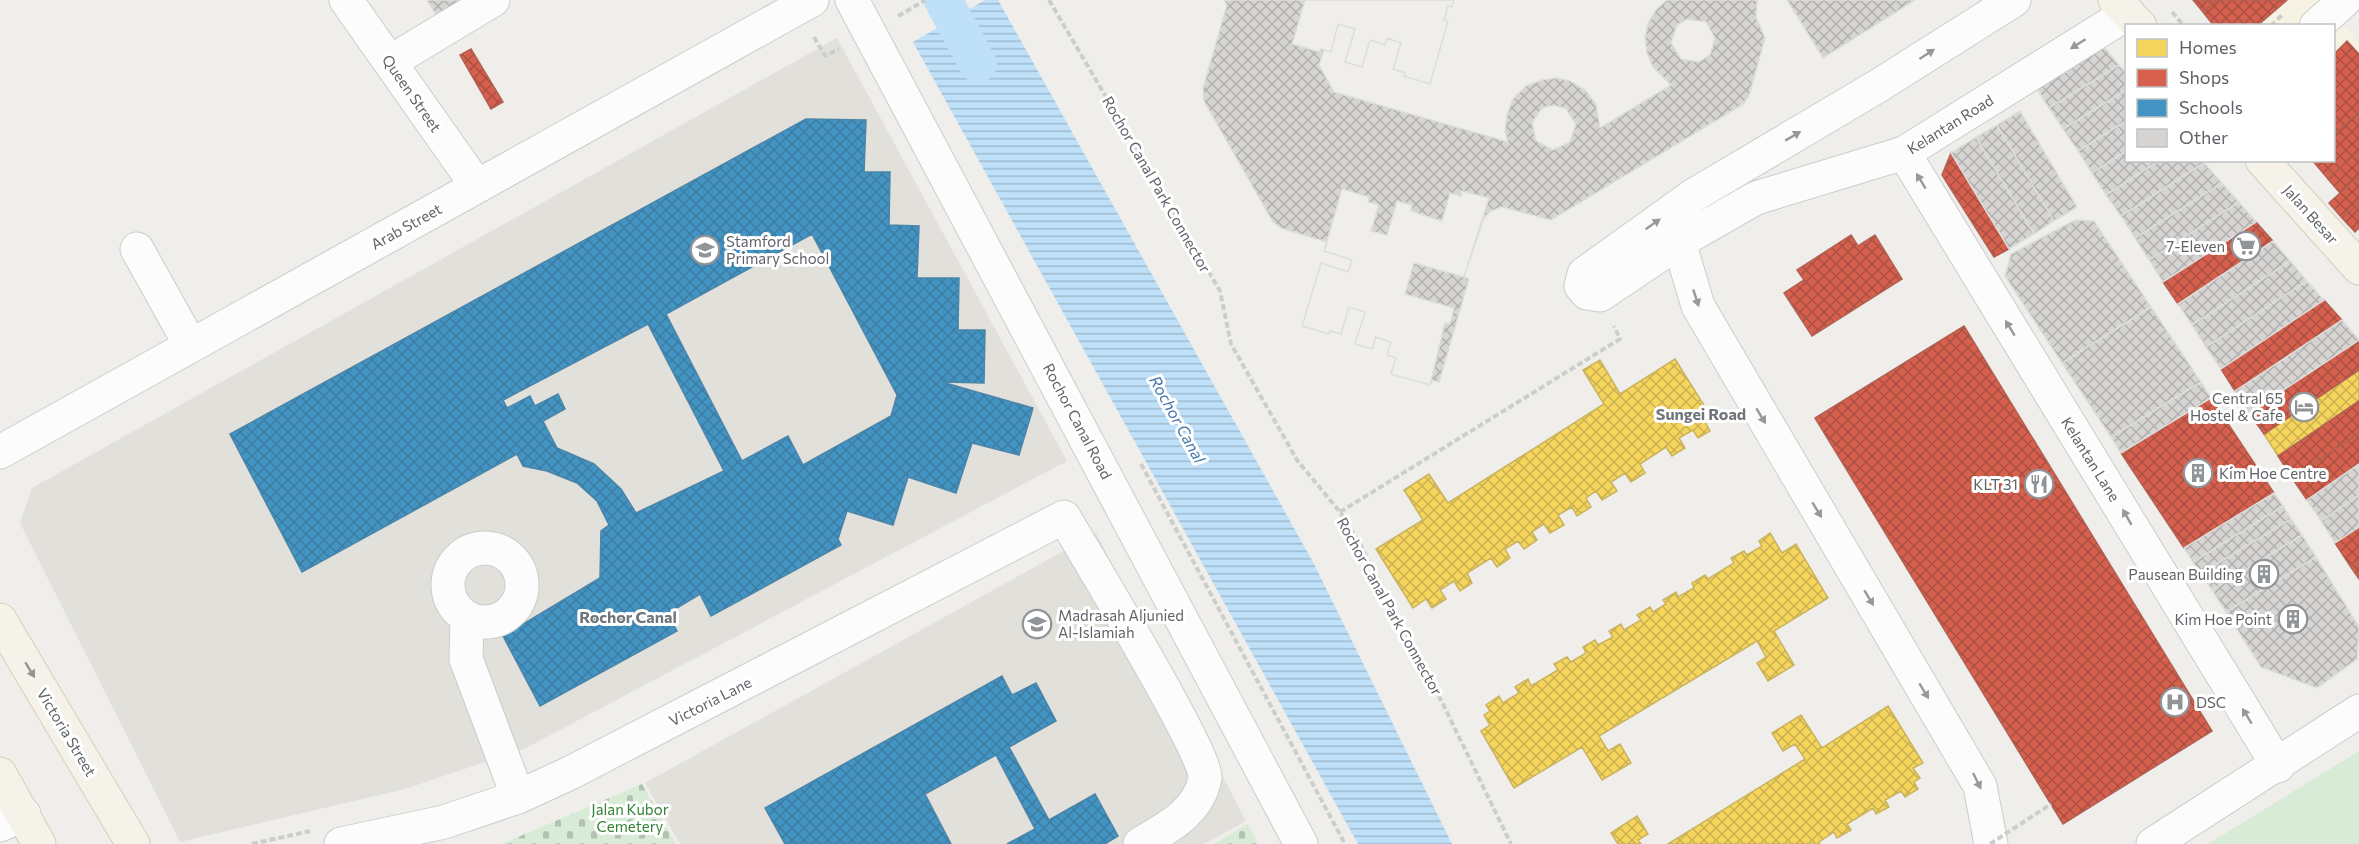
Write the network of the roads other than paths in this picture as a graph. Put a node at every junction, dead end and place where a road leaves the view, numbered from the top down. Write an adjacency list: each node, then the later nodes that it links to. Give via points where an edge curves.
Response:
1 (346, 0): 9 (street, Queen Street)
2 (493, 0): 9 (street)
3 (812, 0): 13 (street, Arab Street)
4 (852, 0): 31 (street, Rochor Canal Road)
5 (2014, 0): 12 (street, one-way to 5)
6 (2345, 0): 8 (street)
7 (2128, 13): 10 (street, Kelantan Road, one-way to 10)
8 (2318, 24)
9 (390, 63): 13 (street, Queen Street)
10 (1904, 153): 14 (street, Kelantan Road); 23 (street, Kelantan Lane, one-way to 10)
11 (2264, 162): 17 (main road, Jalan Besar)
12 (1743, 166): 14 (street, via 1762,171 1766,179); 15 (street, Kelantan Road, one-way to 12, via 1600,295 1587,293 1581,286 1584,274 1694,195)
13 (477, 186): 18 (street, Arab Street)
14 (1756, 198): 15 (street, Kelantan Road)
15 (1679, 243): 32 (street, one-way to 32, via 1698,306 1980,786)
16 (137, 249): 18 (street)
17 (2359, 268)
18 (191, 346): 19 (street, Arab Street)
19 (0, 452)
20 (0, 620): 28 (main road, Victoria Street, one-way to 28)
21 (467, 620): 25 (street, via 466,659)
22 (2359, 711): 23 (street)
23 (2278, 766): 33 (street)
24 (0, 774): 26 (main road)
25 (518, 797): 29 (street, Victoria Lane, via 444,822); 30 (street, Victoria Lane, via 1064,517 1181,720 1206,775 1201,796 1178,821)
26 (12, 819): 27 (main road)
27 (39, 844)
28 (134, 844)
29 (341, 844)
30 (1140, 844)
31 (1301, 844)
32 (1990, 844)
33 (2153, 844)

